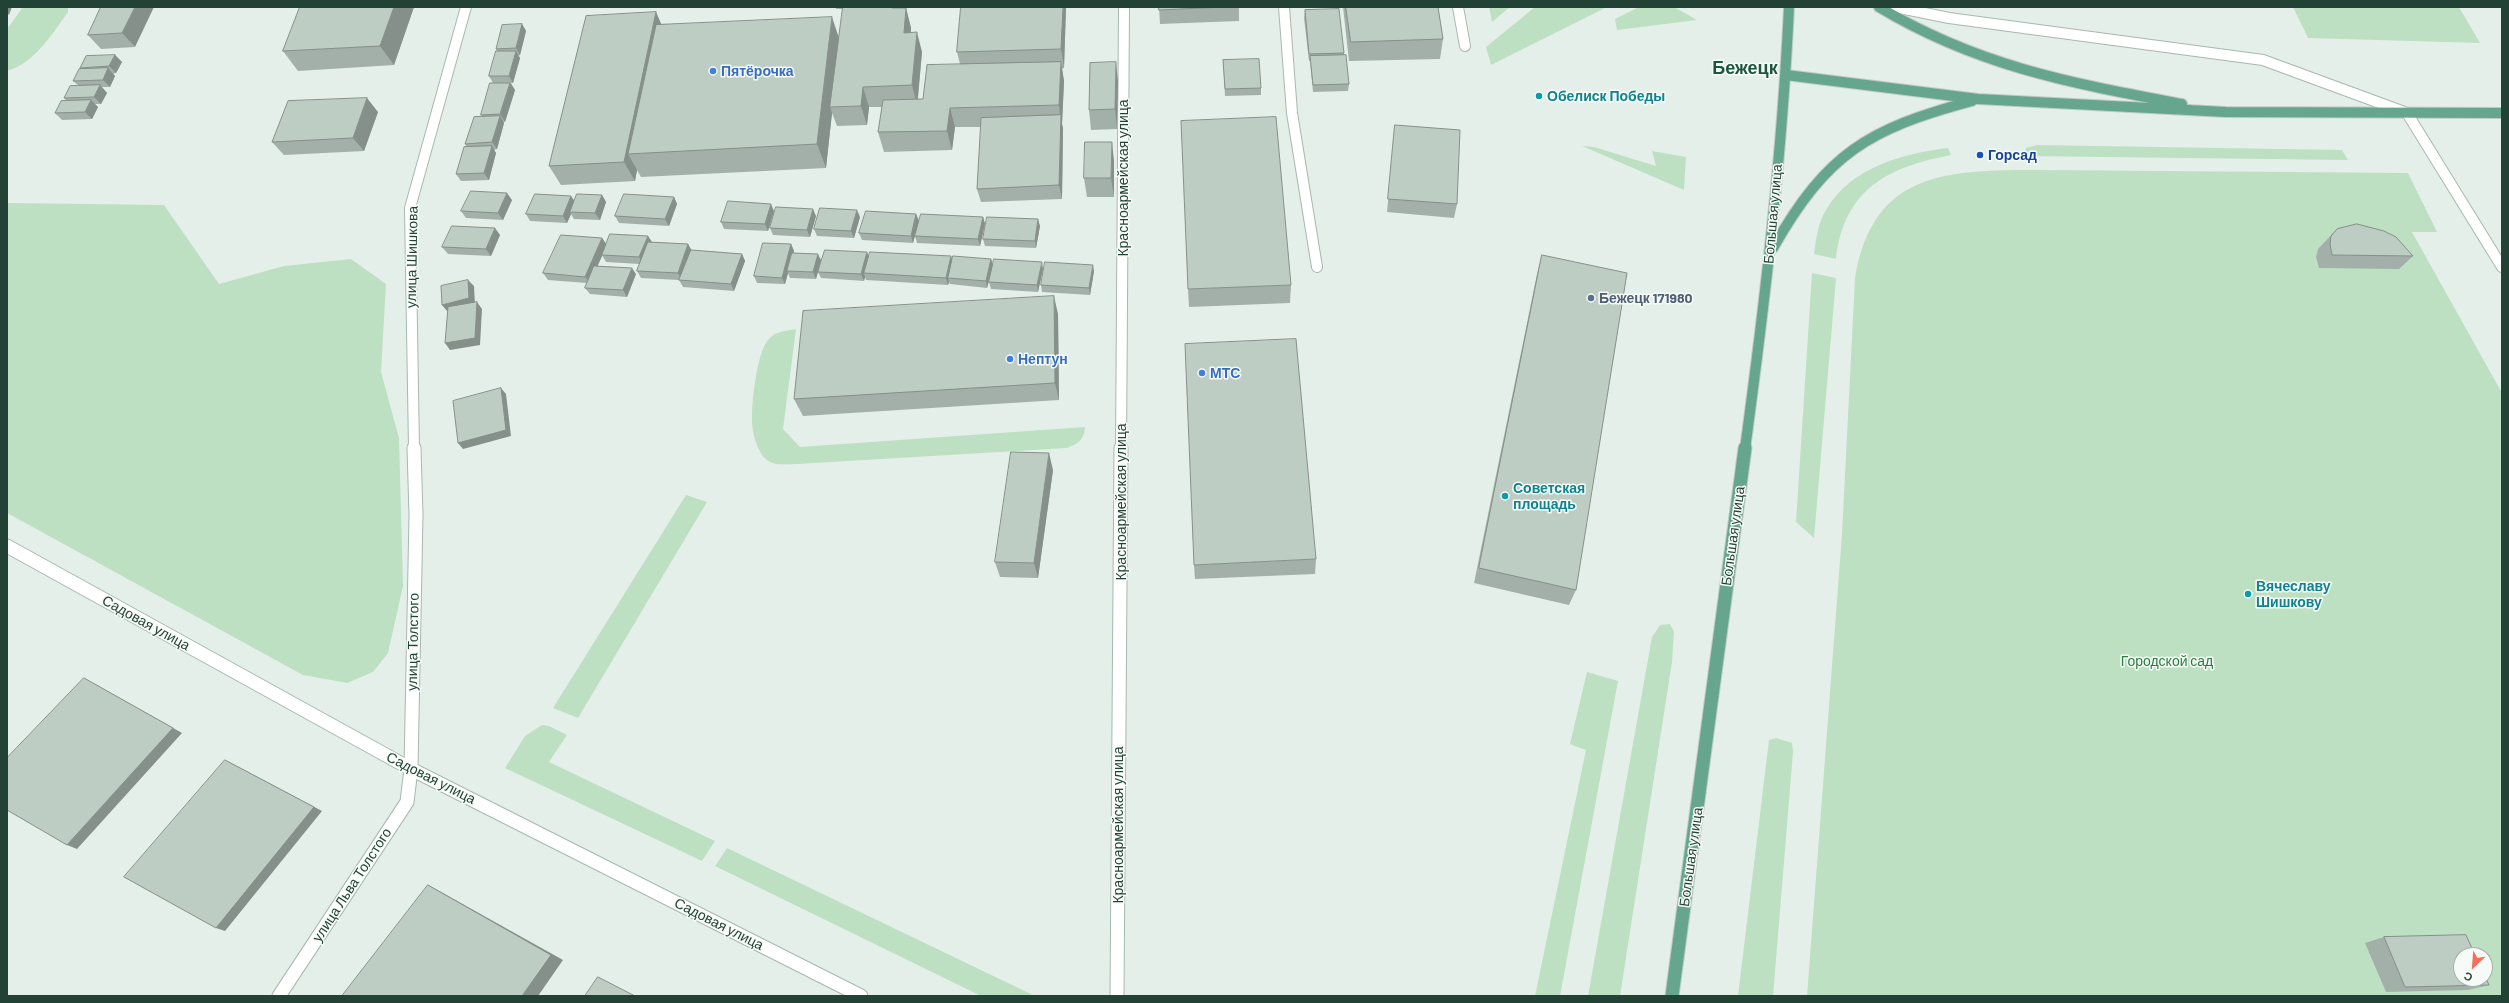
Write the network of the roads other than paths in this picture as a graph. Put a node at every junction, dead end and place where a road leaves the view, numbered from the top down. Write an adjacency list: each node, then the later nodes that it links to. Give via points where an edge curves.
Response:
1 (466, 7): 17 (street, улица Шишкова, via 410,208)
2 (1124, 7): 22 (street, Красноармейская улица)
3 (1284, 7): 15 (street, via 1292,113)
4 (1458, 7): 8 (street)
5 (1789, 7): 9 (main road, Большая улица)
6 (1879, 7): 11 (main road, via 1927,35 1994,61 2120,92)
7 (1895, 7): 12 (street, via 1949,18 2263,60)
8 (1465, 46)
9 (1786, 75): 10 (main road); 14 (main road, Большая улица)
10 (1978, 99): 11 (main road); 14 (main road, via 1910,120 1870,139 1835,163 1791,216)
11 (2226, 112): 12 (main road)
12 (2407, 113): 13 (main road); 16 (street)
13 (2502, 113)
14 (1771, 253): 23 (main road, Большая улица)
15 (1317, 267)
16 (2502, 267)
17 (416, 515): 19 (street, улица Толстого)
18 (7, 546): 19 (street, Садовая улица)
19 (411, 768): 20 (street, улица Льва Толстого, via 406,802); 21 (street, Садовая улица)
20 (279, 996)
21 (861, 996)
22 (1117, 996)
23 (1672, 996)

